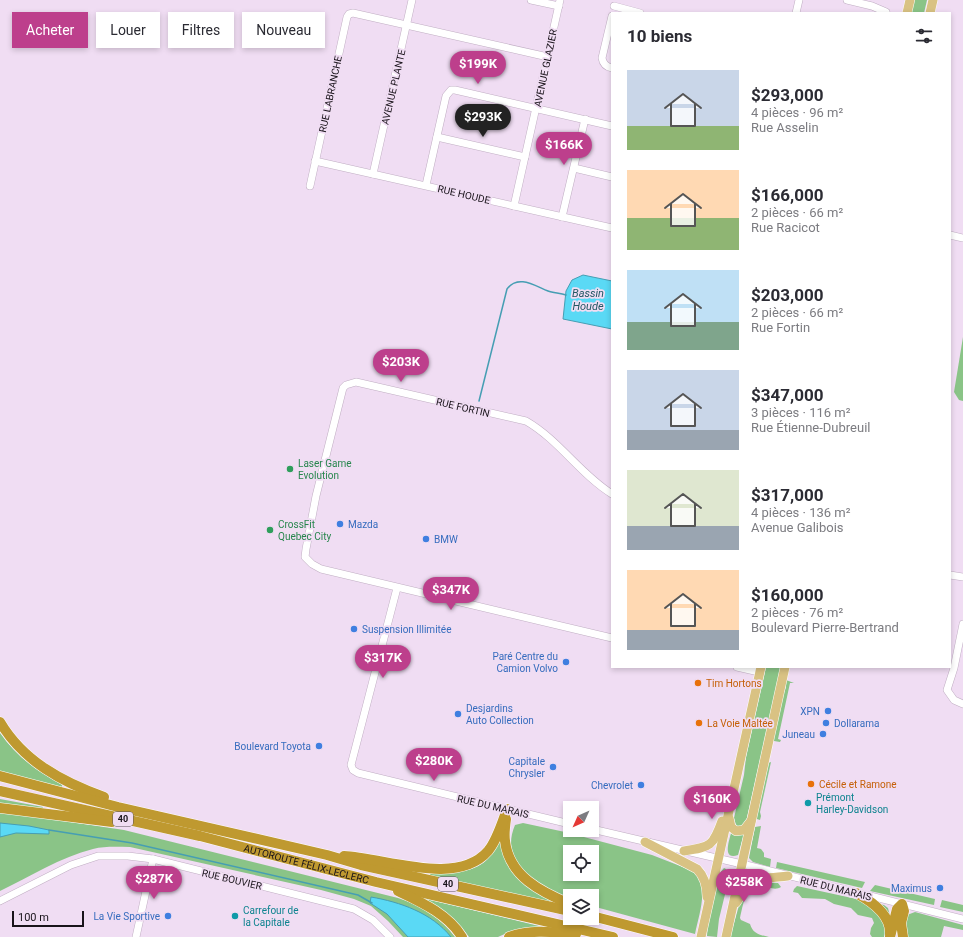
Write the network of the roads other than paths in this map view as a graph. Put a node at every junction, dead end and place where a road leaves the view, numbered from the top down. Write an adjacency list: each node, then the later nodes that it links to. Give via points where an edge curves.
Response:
1 (412, 0): 13 (street, AVENUE PLANTE)
2 (531, 0): 6 (street)
3 (799, 0): 9 (street)
4 (847, 0): 10 (street)
5 (910, 0): 11 (main road)
6 (559, 3): 14 (street, AVENUE GLAZIER)
7 (614, 9): 8 (street)
8 (634, 12)
9 (796, 12)
10 (886, 12)
11 (907, 12)
12 (611, 21): 15 (street, via 602,58 603,63)
13 (407, 25): 14 (street, RUE LABRANCHE); 21 (street, RUE LABRANCHE, via 349,14); 23 (street, AVENUE PLANTE)
14 (548, 57): 16 (street, AVENUE GLAZIER)
15 (611, 68)
16 (537, 108): 17 (street); 19 (street, via 451,90 446,96); 20 (street, AVENUE GLAZIER)
17 (585, 119): 18 (street); 22 (street)
18 (611, 126)
19 (437, 137): 20 (street); 26 (street)
20 (525, 157): 27 (street, AVENUE GLAZIER)
21 (315, 161): 23 (street, RUE HOUDE); 25 (street, RUE LABRANCHE)
22 (574, 168): 24 (street); 28 (street)
23 (373, 174): 26 (street, RUE HOUDE)
24 (611, 177)
25 (310, 186)
26 (426, 186): 27 (street, RUE HOUDE)
27 (514, 206): 28 (street, RUE HOUDE)
28 (562, 217): 29 (street, RUE HOUDE)
29 (611, 228)
30 (951, 235): 31 (street)
31 (963, 238)
32 (611, 493): 35 (street, RUE FORTIN, via 600,487 551,438 526,421 356,382 346,385 343,388 316,496 305,557 321,569)
33 (951, 575): 34 (street)
34 (963, 578)
35 (397, 588): 37 (street); 48 (street, RUE DU MARAIS, via 351,765 353,770)
36 (963, 624): 41 (street, via 948,690 954,700)
37 (611, 638)
38 (745, 668): 40 (street)
39 (785, 668): 50 (main road)
40 (760, 670): 44 (main road)
41 (963, 704)
42 (0, 722): 46 (highway, via 12,739 36,763 59,778 111,800)
43 (0, 776): 46 (highway, AUTOROUTE FÉLIX-LECLERC / 40)
44 (735, 785): 49 (main road); 55 (main road, via 714,840 703,848)
45 (0, 791): 54 (highway, AUTOROUTE FÉLIX-LECLERC / 40)
46 (118, 807): 56 (highway, AUTOROUTE FÉLIX-LECLERC / 40)
47 (0, 808): 54 (highway, via 107,821)
48 (507, 809): 51 (street, RUE DU MARAIS); 56 (highway, via 489,851 470,865 425,869 359,857); 64 (highway, via 504,839 511,863 536,888)
49 (728, 817): 50 (main road, via 731,827 736,831 744,830); 58 (main road)
50 (752, 820): 59 (main road)
51 (563, 822)
52 (599, 831): 53 (street, RUE DU MARAIS)
53 (645, 842): 55 (street, RUE DU MARAIS); 67 (main road, via 698,869 703,875 707,890)
54 (246, 848): 61 (highway, AUTOROUTE FÉLIX-LECLERC / 40)
55 (684, 851): 58 (street, RUE DU MARAIS)
56 (327, 855): 66 (highway, AUTOROUTE FÉLIX-LECLERC / 40, via 361,865)
57 (153, 859): 63 (street, RUE BOUVIER, via 98,856 71,865); 71 (street); 72 (street, RUE BOUVIER, via 354,909 373,920)
58 (719, 859): 59 (street, RUE DU MARAIS); 67 (main road)
59 (742, 864): 60 (street, RUE DU MARAIS); 68 (main road)
60 (788, 876): 62 (street, RUE DU MARAIS); 68 (main road, via 758,880 749,884)
61 (376, 882): 73 (highway, via 426,904 445,918); 76 (highway, AUTOROUTE FÉLIX-LECLERC / 40)
62 (856, 893): 65 (street, RUE DU MARAIS); 80 (highway, via 881,911 889,925)
63 (0, 901)
64 (563, 901)
65 (902, 904): 70 (street, RUE DU MARAIS); 80 (highway, via 897,909); 81 (highway)
66 (563, 909)
67 (707, 909): 78 (main road)
68 (732, 912): 79 (main road)
69 (599, 917): 77 (highway)
70 (963, 919)
71 (136, 937)
72 (390, 937)
73 (462, 937)
74 (509, 937): 75 (highway, via 540,931)
75 (604, 937)
76 (613, 937)
77 (673, 937)
78 (701, 937)
79 (726, 937)
80 (890, 937)
81 (902, 937)

